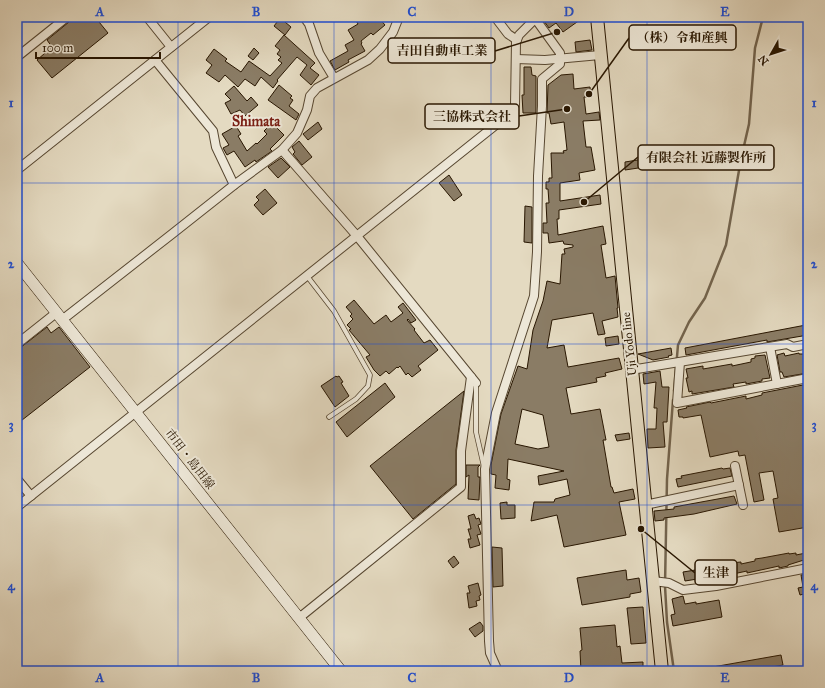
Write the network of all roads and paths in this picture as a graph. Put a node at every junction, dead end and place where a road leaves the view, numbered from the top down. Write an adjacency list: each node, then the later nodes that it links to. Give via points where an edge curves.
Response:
1 (67, 17): 12 (street)
2 (147, 17): 10 (street)
3 (210, 17): 10 (street)
4 (304, 17): 16 (street)
5 (399, 17): 16 (street, via 393,32 380,49 368,60)
6 (495, 17): 9 (street, via 508,34)
7 (597, 17): 11 (main road, Uji Yodo line)
8 (535, 18): 9 (street); 14 (street, via 560,53)
9 (517, 40): 13 (street)
10 (171, 47): 15 (street)
11 (600, 55): 14 (street); 28 (main road, Uji Yodo line)
12 (17, 57)
13 (516, 59): 14 (street); 20 (street, via 515,105 512,112)
14 (560, 59): 35 (street, via 560,64 542,79 534,296 496,412)
15 (155, 60): 18 (street); 19 (street, via 213,131 216,147)
16 (334, 78): 17 (street, via 317,88 310,96 297,133)
17 (282, 150): 19 (street); 20 (street)
18 (17, 170)
19 (234, 185): 23 (street, via 172,234)
20 (357, 236): 22 (street); 30 (street)
21 (17, 264): 23 (street, 市田・島田線)
22 (306, 275): 32 (street); 33 (lane, via 334,311 370,375 368,386)
23 (59, 316): 24 (street); 32 (street, 市田・島田線)
24 (17, 344)
25 (808, 344): 26 (street, via 793,347 787,344)
26 (770, 346): 27 (street); 31 (street)
27 (680, 362): 28 (street); 31 (street, via 677,403)
28 (631, 370): 39 (main road, Uji Yodo line)
29 (808, 378): 31 (street)
30 (473, 380): 35 (lane, via 476,432); 44 (street, via 460,451 461,487)
31 (777, 384)
32 (136, 411): 38 (street); 44 (street, 市田・島田線)
33 (329, 417)
34 (735, 466): 37 (street)
35 (485, 469): 46 (street, via 489,641 490,653)
36 (17, 479): 38 (street)
37 (739, 485): 39 (street); 40 (street)
38 (31, 496): 41 (street)
39 (645, 505): 43 (main road, Uji Yodo line)
40 (744, 505)
41 (17, 507)
42 (808, 568): 43 (street, via 682,590 670,582)
43 (653, 581): 47 (main road, Uji Yodo line)
44 (299, 618): 45 (street, 市田・島田線)
45 (341, 671)
46 (498, 671)
47 (662, 671)

